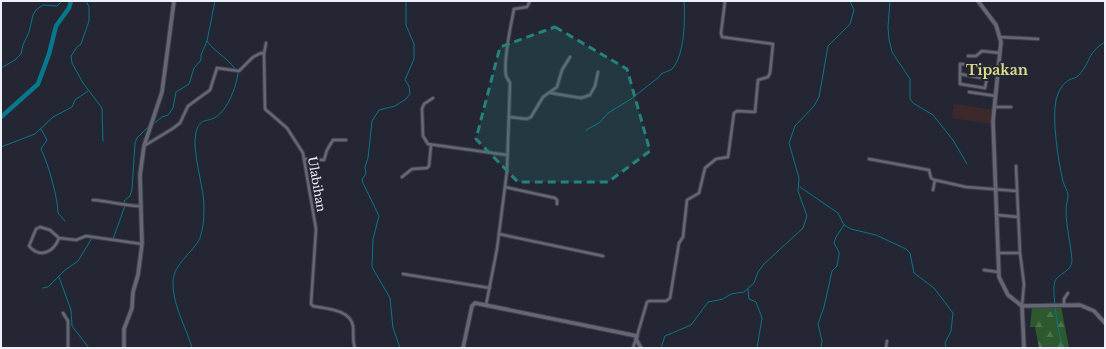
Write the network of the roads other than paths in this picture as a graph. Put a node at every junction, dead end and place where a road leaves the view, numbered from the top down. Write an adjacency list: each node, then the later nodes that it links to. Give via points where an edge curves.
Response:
1 (174, 1): 26 (street, via 162,92)
2 (530, 1): 23 (street, via 527,8 515,7 513,13 506,71 510,83)
3 (725, 1): 58 (street, via 722,37 773,44 770,73 768,77 758,80 755,112 734,113 728,157 716,159 705,168 699,193 687,200 683,237 679,243 670,298 666,301 647,302)
4 (978, 1): 5 (street, via 996,24)
5 (1000, 37): 6 (street); 8 (street)
6 (1038, 39)
7 (266, 43): 9 (street, Ulabihan)
8 (1000, 53): 11 (street, via 982,51 978,56); 13 (street)
9 (264, 54): 26 (street, via 253,57 239,71 217,68 210,90 188,106 180,122 172,129); 28 (street, Ulabihan, via 265,109 287,128 303,153)
10 (570, 56): 18 (street, via 562,70 559,84)
11 (968, 56)
12 (989, 67): 13 (street); 15 (street, via 960,64); 16 (street)
13 (998, 69): 19 (street)
14 (598, 72): 18 (street, via 596,86 590,95 581,98)
15 (960, 74): 16 (street); 16 (street, via 961,85 984,88)
16 (987, 78)
17 (969, 92): 19 (street)
18 (550, 93): 23 (street, via 541,99 529,119)
19 (996, 96): 22 (street)
20 (433, 98): 25 (street, via 424,104 422,109 423,136)
21 (1011, 107): 22 (street)
22 (995, 108): 34 (street)
23 (509, 117): 27 (street)
24 (346, 140): 28 (street, via 333,140 324,160)
25 (431, 145): 27 (street); 31 (street, via 429,166 412,169)
26 (144, 146): 39 (street, via 140,176)
27 (507, 155): 33 (street)
28 (304, 159): 62 (street, Ulabihan, via 316,229 311,304 339,311 351,320)
29 (869, 159): 32 (street, via 928,170 931,178)
30 (1016, 166): 36 (street)
31 (402, 176)
32 (935, 180): 34 (street, via 966,187); 35 (street)
33 (505, 187): 38 (street, via 555,198); 42 (street)
34 (995, 188): 36 (street); 40 (street)
35 (933, 190)
36 (1017, 191): 41 (street)
37 (93, 200): 39 (street)
38 (557, 204)
39 (141, 206): 44 (street)
40 (996, 215): 41 (street); 45 (street)
41 (1018, 217): 46 (street)
42 (499, 234): 47 (street); 51 (street)
43 (59, 238): 43 (street, via 56,246 43,254 29,246 36,229 50,230); 44 (street, via 76,240 86,236)
44 (142, 244): 61 (street, via 132,308 124,329)
45 (998, 252): 46 (street); 49 (street)
46 (1020, 254): 54 (street, via 1024,288)
47 (603, 256)
48 (984, 270): 49 (street)
49 (998, 272): 54 (street, via 1008,295)
50 (403, 274): 51 (street)
51 (490, 288): 53 (street)
52 (1068, 293): 55 (street, via 1064,299)
53 (486, 305): 58 (street); 63 (street, via 475,303 472,306)
54 (1022, 306): 55 (street); 67 (street)
55 (1064, 306): 57 (street, via 1087,307)
56 (63, 313): 60 (street, via 68,322)
57 (1105, 323)
58 (636, 337): 64 (street); 65 (street)
59 (886, 342): 66 (street)
60 (68, 348)
61 (124, 348)
62 (354, 348)
63 (463, 348)
64 (633, 348)
65 (641, 348)
66 (886, 348)
67 (1024, 348)

